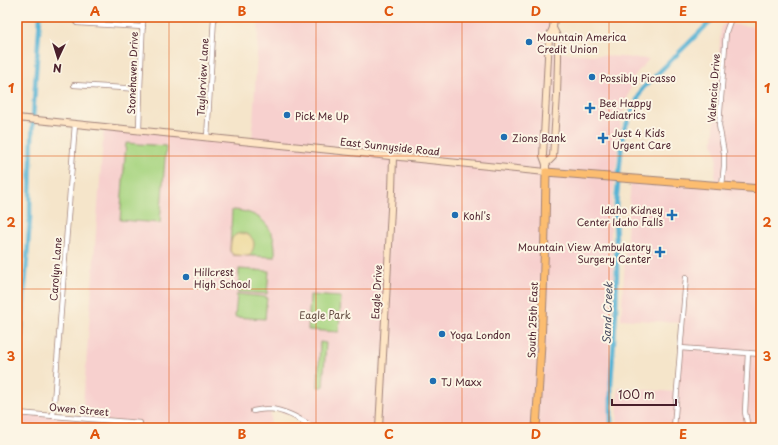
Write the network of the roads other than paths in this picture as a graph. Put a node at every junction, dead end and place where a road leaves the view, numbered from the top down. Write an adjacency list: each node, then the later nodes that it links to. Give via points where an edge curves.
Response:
1 (143, 17): 6 (street, Stonehaven Drive)
2 (214, 17): 13 (street, Taylorview Lane)
3 (554, 17): 7 (main road, South 25th East)
4 (734, 17): 17 (street, Valencia Drive, via 726,32 719,117 719,132 724,153)
5 (77, 23): 6 (street)
6 (143, 27): 9 (street, Stonehaven Drive)
7 (553, 28): 15 (main road, South 25th East, via 549,37 546,75 543,156); 15 (main road, South 25th East, via 558,38 557,95 552,157)
8 (74, 85): 9 (street)
9 (140, 90): 12 (street, Stonehaven Drive)
10 (17, 118): 11 (main road, East Sunnyside Road)
11 (75, 124): 12 (main road, East Sunnyside Road); 25 (street, Carolyn Lane)
12 (139, 130): 13 (main road, East Sunnyside Road)
13 (207, 138): 14 (main road, East Sunnyside Road)
14 (393, 157): 16 (main road, East Sunnyside Road); 28 (main road, Eagle Drive)
15 (546, 164): 16 (main road, South 25th East)
16 (546, 172): 17 (main road, East Sunnyside Road); 29 (main road, South 25th East)
17 (722, 186): 18 (main road, East Sunnyside Road)
18 (761, 189)
19 (686, 277): 20 (street)
20 (680, 348): 21 (street); 30 (street)
21 (748, 353): 22 (street); 31 (street, via 745,412)
22 (761, 354)
23 (253, 411): 27 (street, via 278,410)
24 (17, 413): 25 (street, Owen Street)
25 (53, 416): 26 (street, Owen Street)
26 (140, 423)
27 (315, 428)
28 (379, 428)
29 (536, 428)
30 (674, 428)
31 (748, 428)

